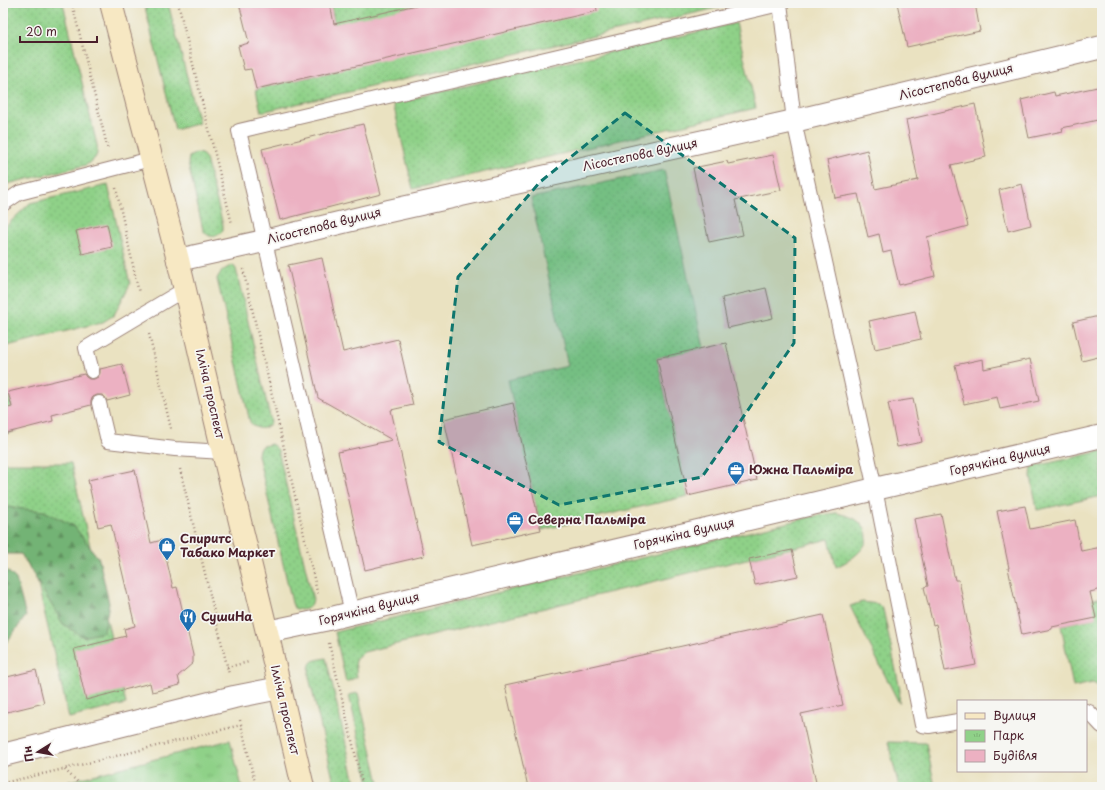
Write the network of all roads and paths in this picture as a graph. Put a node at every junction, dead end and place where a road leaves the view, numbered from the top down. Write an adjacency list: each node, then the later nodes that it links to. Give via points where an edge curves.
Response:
1 (72, 3): 8 (path)
2 (111, 3): 7 (main road, Ілліча проспект)
3 (178, 3): 11 (path)
4 (780, 3): 6 (lane); 10 (lane, via 239,132)
5 (1102, 47): 6 (street, Лісостепова вулиця)
6 (794, 121): 10 (street, Лісостепова вулиця); 20 (lane)
7 (152, 159): 8 (lane); 12 (main road, Ілліча проспект)
8 (112, 168): 9 (lane, via 19,193); 14 (path)
9 (3, 204)
10 (264, 241): 11 (street, Лісостепова вулиця); 21 (lane)
11 (237, 247): 12 (street, Лісостепова вулиця); 22 (path)
12 (178, 260): 13 (main road, Ілліча проспект)
13 (185, 289): 14 (lane); 19 (main road, Ілліча проспект)
14 (144, 314): 15 (lane, via 86,348); 18 (path)
15 (92, 372)
16 (99, 403): 18 (lane, via 108,441)
17 (1102, 436): 20 (street, Горячкіна вулиця)
18 (175, 449): 19 (lane); 25 (path)
19 (223, 452): 23 (main road, Ілліча проспект)
20 (875, 488): 21 (street, Горячкіна вулиця); 27 (lane, via 922,725)
21 (352, 613): 22 (street, Горячкіна вулиця)
22 (324, 620): 23 (street, Горячкіна вулиця); 36 (path)
23 (267, 632): 24 (main road, Ілліча проспект)
24 (280, 688): 25 (street); 35 (main road, Ілліча проспект)
25 (234, 697): 28 (path); 30 (street)
26 (1087, 711): 29 (lane)
27 (957, 721)
28 (241, 725): 31 (path); 34 (path)
29 (1102, 726)
30 (3, 755)
31 (64, 769): 32 (path); 33 (path)
32 (3, 783)
33 (83, 787)
34 (256, 787)
35 (303, 787)
36 (363, 787)

